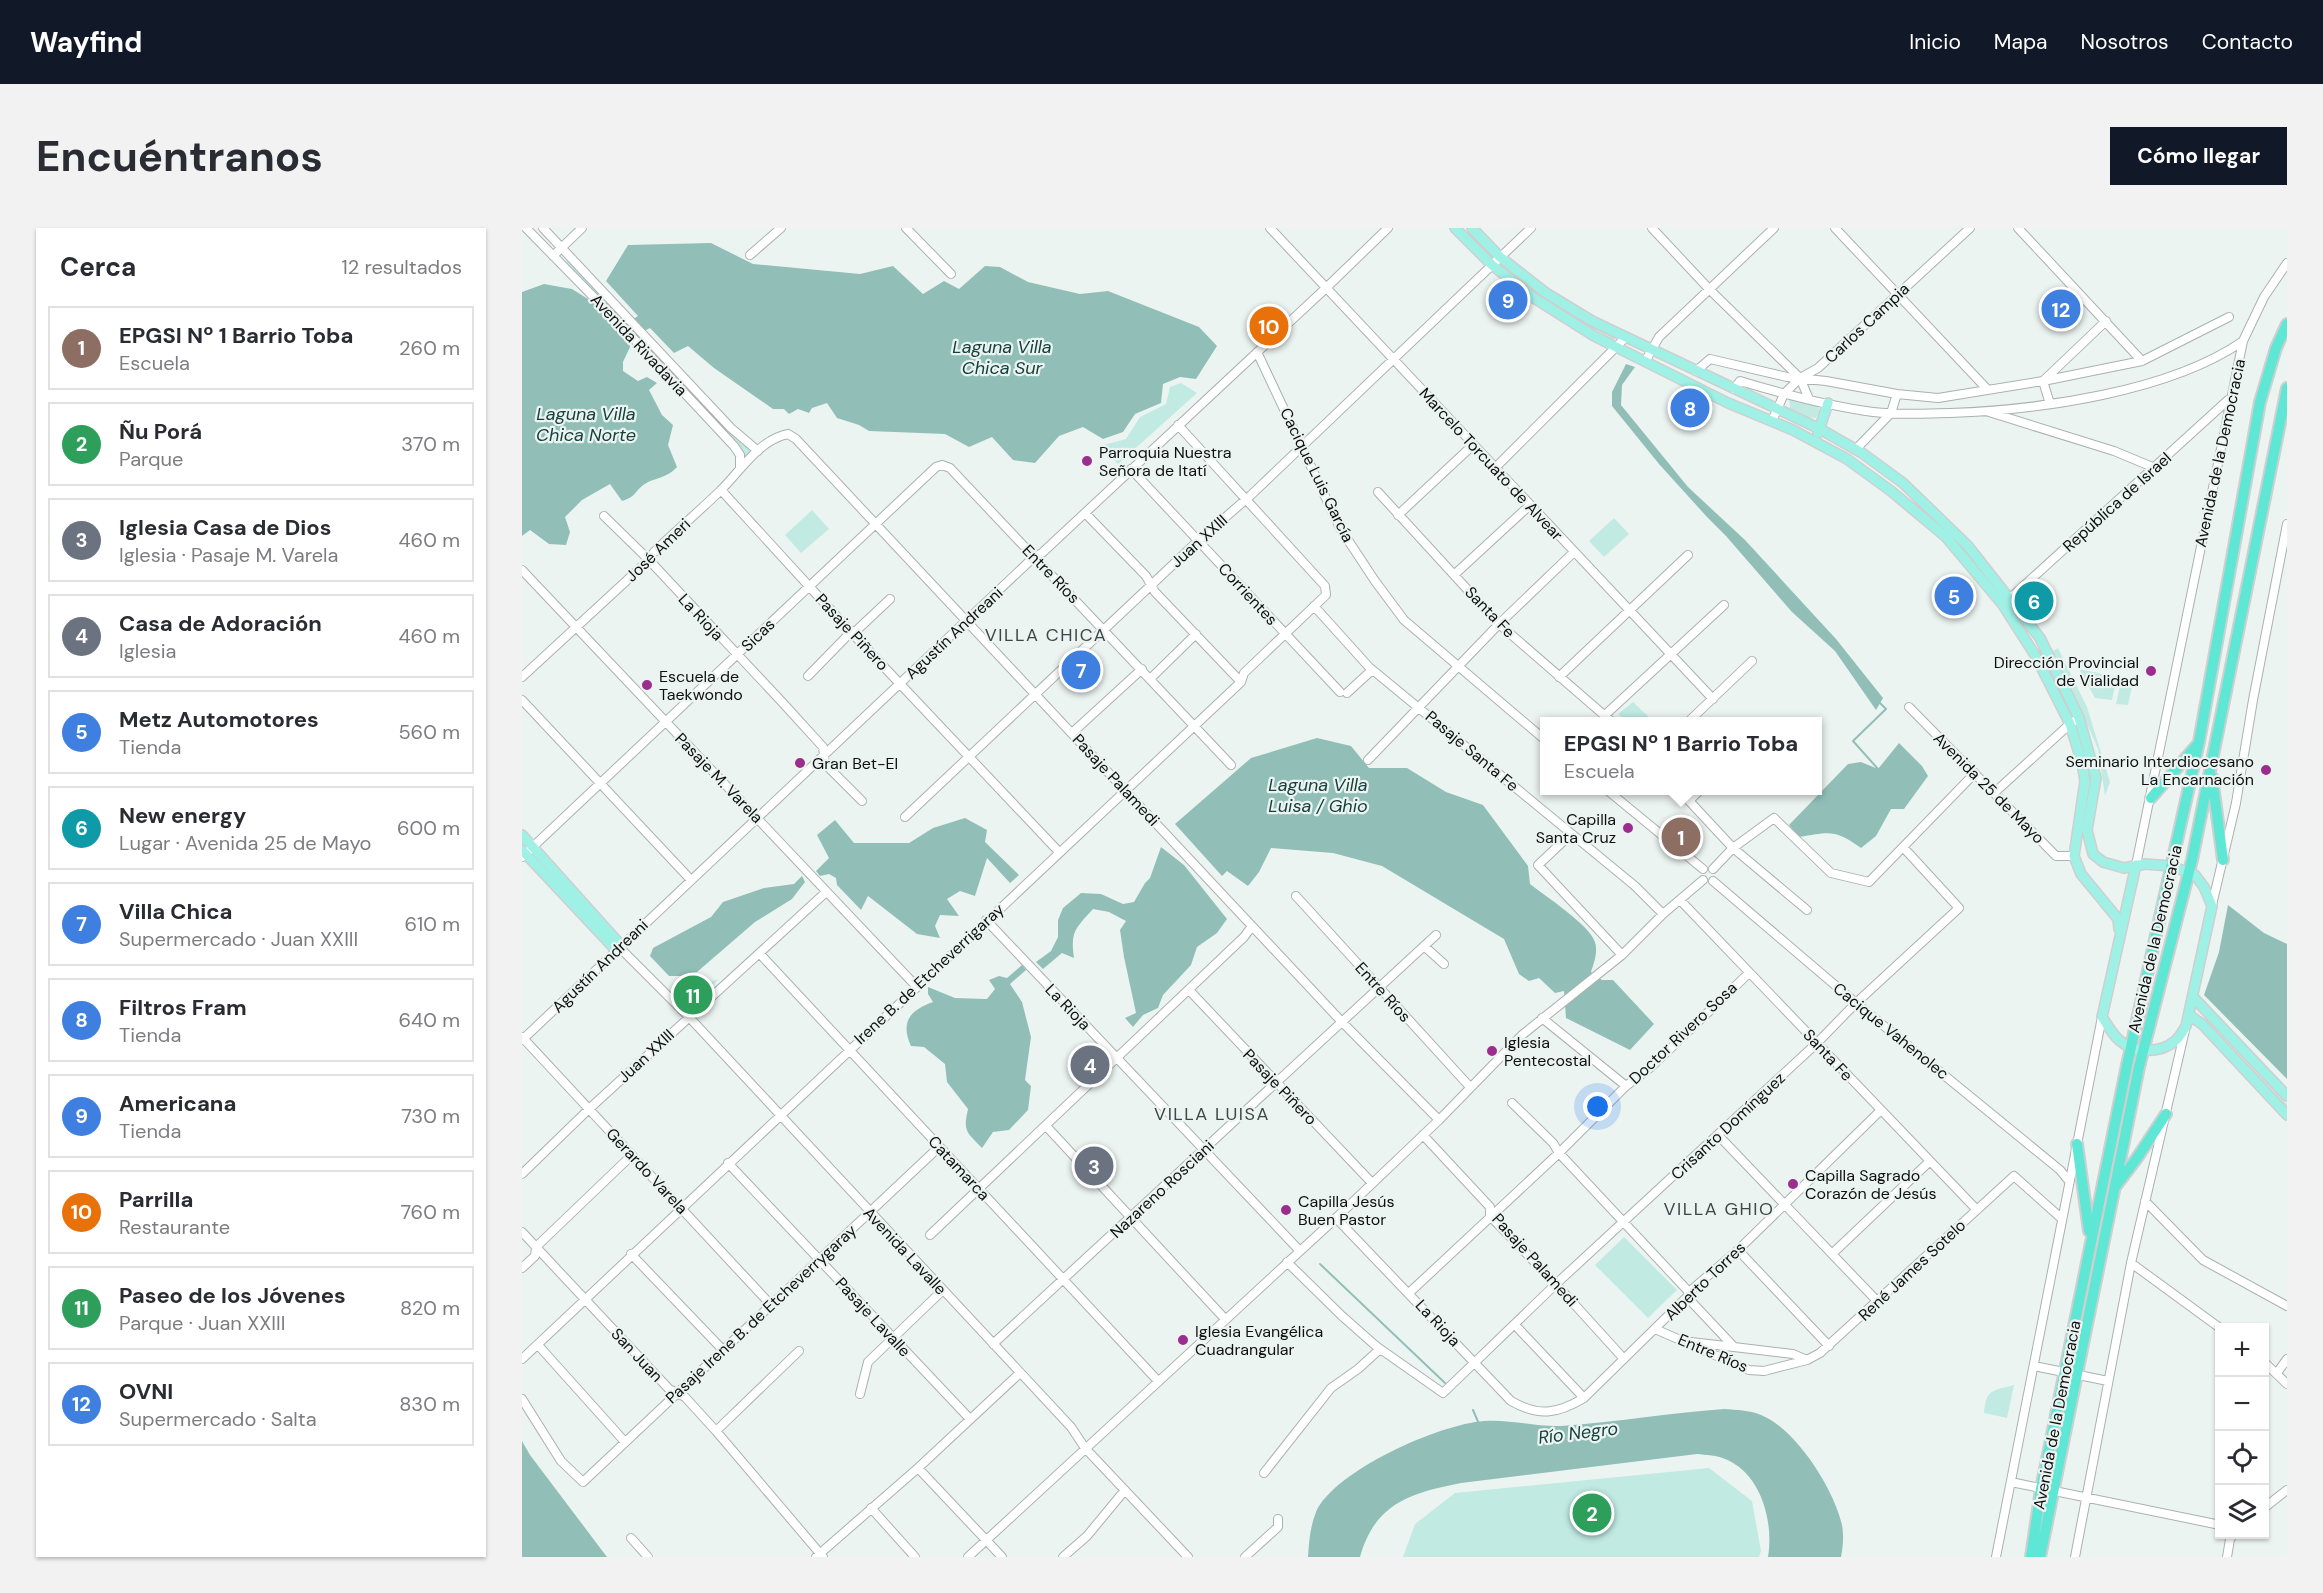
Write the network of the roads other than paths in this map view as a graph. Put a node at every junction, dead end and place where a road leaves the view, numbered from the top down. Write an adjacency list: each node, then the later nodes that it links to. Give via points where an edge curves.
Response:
1 (526, 228): 18 (street, Avenida Rivadavia)
2 (543, 228): 16 (street, Avenida Rivadavia)
3 (582, 228): 16 (street)
4 (781, 228): 17 (street)
5 (906, 228): 22 (street)
6 (1270, 228): 23 (street, Marcelo Torcuato de Alvear)
7 (1388, 228): 23 (street, Agustín Andreani)
8 (1455, 228): 21 (main road)
9 (1472, 228): 19 (main road)
10 (1531, 228): 19 (street, Juan XXIII)
11 (1652, 228): 24 (street)
12 (1774, 228): 24 (street)
13 (1835, 228): 25 (street)
14 (1970, 228): 25 (street, Carlos Campia)
15 (2019, 228): 27 (street)
16 (562, 248): 18 (street); 62 (street, Avenida Rivadavia, via 731,428)
17 (750, 255)
18 (553, 256): 64 (street, Avenida Rivadavia, via 734,446 740,456)
19 (1500, 257): 21 (street, Juan XXIII); 29 (main road, via 1546,293)
20 (2287, 263): 30 (street, Avenida de la Democracia, via 2264,297)
21 (1492, 265): 31 (main road, via 1534,298); 34 (street, Juan XXIII)
22 (951, 274)
23 (1326, 288): 33 (street, Agustín Andreani); 34 (street, Marcelo Torcuato de Alvear)
24 (1710, 290): 32 (street, via 1659,337); 38 (street)
25 (1898, 295): 38 (street, Carlos Campia, via 1818,368); 42 (street)
26 (2229, 317): 36 (street)
27 (2106, 321): 36 (street); 39 (street)
28 (2287, 324): 125 (highway, Avenida de la Democracia, via 2260,402)
29 (1625, 338): 31 (street); 32 (main road)
30 (2243, 341): 47 (street, Avenida de la Democracia); 49 (street, via 2229,351 2164,378)
31 (1616, 346): 35 (main road); 65 (street)
32 (1652, 350): 35 (street); 37 (main road)
33 (1257, 352): 55 (street, Agustín Andreani); 60 (street, Cacique Luis García)
34 (1394, 360): 59 (street, Marcelo Torcuato de Alvear); 60 (street, Juan XXIII)
35 (1646, 360): 54 (main road, via 1728,404)
36 (2142, 361): 39 (street)
37 (1696, 371): 38 (street, via 1710,359); 41 (main road)
38 (1800, 378): 43 (street, Carlos Campia); 44 (street); 46 (street)
39 (2043, 381): 42 (street); 49 (street)
40 (2287, 388): 129 (highway, Avenida de la Democracia)
41 (1734, 389): 43 (street, via 1740,381); 50 (main road)
42 (1987, 389): 45 (street)
43 (1784, 394): 46 (street); 50 (street, Carlos Campia)
44 (1897, 394): 45 (street); 52 (street)
45 (1938, 398): 53 (street)
46 (1809, 399): 48 (street)
47 (2229, 399): 66 (street, República de Israel); 138 (street, Avenida de la Democracia)
48 (1828, 403): 52 (street); 56 (main road)
49 (2050, 404): 51 (street)
50 (1777, 410): 54 (street, Carlos Campia); 56 (main road)
51 (1984, 411): 53 (street); 66 (street, via 2114,451)
52 (1891, 413): 53 (street); 61 (street)
53 (1938, 413)
54 (1772, 421): 58 (main road)
55 (1178, 425): 67 (street, Agustín Andreani); 70 (street)
56 (1820, 429): 58 (main road); 61 (main road)
57 (796, 439): 62 (street, José Ameri, via 781,435); 76 (street, Pasaje Palamedi)
58 (1814, 440): 89 (main road, via 1868,474 1930,523)
59 (1473, 445): 65 (street, Marcelo Torcuato de Alvear); 73 (street)
60 (1303, 446): 70 (street, Juan XXIII); 103 (street, Cacique Luis García, via 1340,528 1375,581 1404,620)
61 (1856, 449): 89 (main road, via 1903,483 1968,546)
62 (758, 451): 64 (street, José Ameri)
63 (942, 465): 76 (street, Sicas); 80 (street, Entre Ríos, via 950,468)
64 (740, 468): 68 (street, José Ameri)
65 (1495, 468): 71 (street, Marcelo Torcuato de Alvear)
66 (2155, 468): 89 (street, República de Israel)
67 (1131, 469): 72 (street, Agustín Andreani); 77 (street, Corrientes)
68 (721, 490): 81 (street, José Ameri); 87 (street, Pasaje Piñero)
69 (1378, 492): 73 (street, Santa Fe)
70 (1246, 499): 77 (street, Juan XXIII); 91 (street, Irene B. de Etcheverrigaray, via 1325,586 1326,595)
71 (1530, 505): 78 (street, Marcelo Torcuato de Alvear); 85 (street)
72 (1085, 513): 80 (street, Agustín Andreani); 86 (street)
73 (1398, 515): 85 (street, Santa Fe)
74 (604, 516): 81 (street, La Rioja)
75 (2287, 524): 82 (street)
76 (876, 525): 87 (street, Sicas); 93 (street, Pasaje Palamedi)
77 (1198, 541): 86 (street, Juan XXIII); 98 (street, Corrientes)
78 (1574, 552): 92 (street, Marcelo Torcuato de Alvear); 94 (street)
79 (1688, 555): 92 (street)
80 (1034, 557): 93 (street, Agustín Andreani); 96 (street, Entre Ríos)
81 (649, 560): 95 (street, José Ameri); 101 (street, La Rioja)
82 (2278, 568): 83 (street); 150 (street)
83 (2287, 570)
84 (523, 573): 95 (street, Pasaje M. Varela)
85 (1454, 575): 94 (street, Santa Fe)
86 (1151, 585): 96 (street, Juan XXIII); 99 (street)
87 (809, 586): 97 (street, Pasaje Piñero); 101 (street, Sicas)
88 (890, 599): 97 (street)
89 (2006, 601): 119 (main road, via 2040,638); 121 (main road)
90 (1724, 605): 100 (street)
91 (1314, 606): 98 (street, Irene B. de Etcheverrigaray); 105 (street, Pasaje Santa Fe)
92 (1630, 611): 100 (street, Marcelo Torcuato de Alvear); 108 (street)
93 (966, 621): 111 (street, Agustín Andreani); 112 (street, Pasaje Palamedi)
94 (1499, 624): 103 (street); 108 (street, Santa Fe)
95 (577, 626): 107 (street, José Ameri); 120 (street, Pasaje M. Varela)
96 (1104, 631): 104 (street, Entre Ríos); 112 (street, Juan XXIII)
97 (851, 632): 106 (street); 111 (street, Pasaje Piñero)
98 (1285, 633): 105 (street, Corrientes, via 1344,693); 110 (street, Irene B. de Etcheverrigaray, via 1244,673)
99 (1196, 634): 109 (street); 110 (street)
100 (1670, 653): 113 (street, Marcelo Torcuato de Alvear); 117 (street)
101 (738, 654): 120 (street, Sicas); 126 (street, La Rioja, via 823,747)
102 (1752, 661): 113 (street)
103 (1458, 668): 116 (street); 124 (street, Cacique Luis García)
104 (1142, 669): 109 (street, Entre Ríos); 123 (street)
105 (1371, 670): 116 (street, Pasaje Santa Fe)
106 (808, 676)
107 (522, 677)
108 (1559, 677): 117 (street, Santa Fe)
109 (1151, 678): 122 (street, Entre Ríos)
110 (1241, 682): 122 (street, Irene B. de Etcheverrigaray)
111 (900, 684): 126 (street, Agustín Andreani); 127 (street, Pasaje Piñero)
112 (1036, 695): 123 (street, Pasaje Palamedi); 127 (street, Juan XXIII)
113 (1713, 699): 118 (street)
114 (522, 700): 132 (street)
115 (1909, 707): 131 (street, Avenida 25 de Mayo)
116 (1420, 708): 128 (street); 143 (street, Pasaje Santa Fe)
117 (1605, 715)
118 (1693, 717)
119 (2079, 718): 121 (street); 151 (main road, via 2096,778 2087,830 2093,854 2114,866)
120 (665, 723): 132 (street, Sicas); 142 (street, Pasaje M. Varela)
121 (2070, 724): 134 (street); 149 (main road, via 2085,781)
122 (1194, 726): 130 (street, Entre Ríos); 133 (street, Irene B. de Etcheverrigaray)
123 (1072, 732): 133 (street, Pasaje Palamedi)
124 (1540, 735)
125 (2199, 742): 138 (highway); 152 (highway, Avenida de la Democracia)
126 (825, 755): 139 (street, La Rioja, via 825,764); 142 (street, Agustín Andreani)
127 (968, 757): 141 (street, Juan XXIII); 148 (street, Pasaje Piñero)
128 (1368, 760)
129 (2212, 763): 150 (highway); 155 (highway, Avenida de la Democracia)
130 (1231, 765)
131 (1975, 773): 134 (street, Avenida 25 de Mayo); 145 (street)
132 (602, 783): 147 (street, Sicas); 156 (street)
133 (1125, 789): 148 (street, Irene B. de Etcheverrigaray); 166 (street, Pasaje Palamedi)
134 (1994, 793): 149 (street, Avenida 25 de Mayo, via 2056,856)
135 (1613, 795): 153 (street)
136 (1684, 795): 140 (street)
137 (1695, 795): 140 (street)
138 (2151, 798): 151 (street, Avenida de la Democracia)
139 (862, 801)
140 (1689, 801): 146 (street)
141 (905, 817)
142 (757, 818): 156 (street, Agustín Andreani); 159 (street, Pasaje M. Varela)
143 (1571, 834): 164 (street, Pasaje Santa Fe); 172 (street, via 1538,865)
144 (522, 835): 147 (main road, Avenida Lavalle)
145 (1903, 847): 146 (street, via 1869,882 1831,873 1774,818); 179 (street, Crisanto Domínguez, via 1959,908)
146 (1733, 848): 154 (street); 163 (street)
147 (526, 852): 170 (main road, Avenida Lavalle, via 613,947)
148 (1059, 852): 165 (street, Irene B. de Etcheverrigaray)
149 (2074, 856): 167 (main road, via 2081,874 2118,919)
150 (2223, 860): 162 (street)
151 (2136, 865): 152 (main road); 167 (main road)
152 (2170, 866): 155 (main road); 188 (highway, Avenida de la Democracia)
153 (1703, 869): 154 (street); 157 (street)
154 (1713, 869): 158 (street)
155 (2188, 872): 162 (main road, via 2204,887); 190 (highway, Avenida de la Democracia)
156 (691, 880): 170 (street, Agustín Andreani)
157 (1703, 880): 158 (street); 161 (street)
158 (1713, 881): 179 (street, Cacique Vahenolec)
159 (825, 893): 171 (street, Juan XXIII); 175 (street, Pasaje M. Varela)
160 (1296, 896): 176 (street, Entre Ríos)
161 (1680, 900): 164 (street); 174 (street, Santa Fe)
162 (2212, 906): 178 (main road)
163 (1806, 910)
164 (1663, 914): 172 (street)
165 (986, 920): 175 (street, Irene B. de Etcheverrigaray); 191 (street, La Rioja)
166 (1252, 926): 177 (street); 184 (street, Pasaje Palamedi)
167 (2120, 932): 182 (main road)
168 (1436, 935): 169 (street, Nazareno Rosciani)
169 (1424, 946): 173 (street); 176 (street, Nazareno Rosciani)
170 (619, 947): 181 (street, Avenida Lavalle); 186 (street, Agustín Andreani)
171 (760, 954): 181 (street, Juan XXIII); 189 (street, Catamarca)
172 (1622, 955): 183 (street)
173 (1444, 964)
174 (1749, 973): 187 (street, Santa Fe); 193 (street, Doctor Rivero Sosa)
175 (916, 986): 189 (street, Irene B. de Etcheverrigaray)
176 (1378, 987): 184 (street, Nazareno Rosciani); 194 (street, Entre Ríos)
177 (1189, 990): 191 (street); 192 (street, Pasaje Piñero)
178 (2193, 997): 180 (main road); 195 (main road)
179 (1856, 1003): 187 (street, Crisanto Domínguez); 214 (street, Cacique Vahenolec)
180 (2189, 1015): 185 (main road); 200 (main road, via 2202,1023)
181 (689, 1017): 197 (street, Juan XXIII); 201 (street, Avenida Lavalle)
182 (2102, 1017): 188 (main road, via 2118,1039); 206 (street, Avenida de la Democracia)
183 (1542, 1018): 193 (street); 194 (street)
184 (1341, 1021): 192 (street, Nazareno Rosciani); 202 (street, Pasaje Palamedi)
185 (2186, 1026): 190 (main road, via 2174,1042); 199 (street)
186 (523, 1039): 197 (street, Gerardo Varela)
187 (1817, 1043): 198 (street, Santa Fe); 205 (street, Crisanto Domínguez)
188 (2131, 1048): 190 (main road); 233 (highway, Avenida de la Democracia)
189 (849, 1050): 201 (street, Irene B. de Etcheverrigaray); 207 (street, Catamarca)
190 (2144, 1051): 217 (highway, Avenida de la Democracia)
191 (1118, 1059): 203 (street); 208 (street, La Rioja)
192 (1275, 1082): 208 (street, Nazareno Rosciani); 215 (street, Pasaje Piñero)
193 (1626, 1086): 209 (street, Doctor Rivero Sosa)
194 (1470, 1087): 202 (street)
195 (2287, 1096)
196 (1512, 1103): 209 (street, Entre Ríos)
197 (589, 1109): 210 (street, Gerardo Varela); 213 (street, Juan XXIII)
198 (1880, 1111): 211 (street, Santa Fe); 219 (street, Alberto Torres)
199 (2166, 1114): 217 (highway); 218 (street)
200 (2287, 1115)
201 (779, 1116): 212 (street, Irene B. de Etcheverrigaray); 222 (street, Avenida Lavalle)
202 (1439, 1120): 204 (street)
203 (1047, 1127): 216 (street); 224 (street)
204 (1423, 1135): 215 (street); 223 (street, Pasaje Palamedi, via 1490,1207)
205 (1718, 1135): 219 (street); 227 (street, Crisanto Domínguez)
206 (2077, 1144): 214 (street, Avenida de la Democracia); 233 (highway, via 2088,1211)
207 (939, 1147): 216 (street, Catamarca); 222 (street, Pasaje Irene B. de Etcheverrygaray)
208 (1204, 1149): 224 (street, Nazareno Rosciani); 231 (street, La Rioja)
209 (1559, 1153): 223 (street, Doctor Rivero Sosa); 227 (street, Entre Ríos)
210 (632, 1155): 220 (street, Gerardo Varela); 230 (street)
211 (1930, 1161): 221 (street, Santa Fe); 234 (street)
212 (728, 1163): 220 (street, Irene B. de Etcheverrigaray); 236 (street, Pasaje Lavalle)
213 (522, 1174)
214 (2069, 1181): 226 (street, Avenida de la Democracia)
215 (1372, 1183): 225 (street)
216 (979, 1189): 229 (street); 240 (street, Catamarca)
217 (2114, 1190): 271 (highway, Avenida de la Democracia)
218 (2145, 1201): 238 (street); 248 (street, via 2203,1260)
219 (1785, 1203): 232 (street, Alberto Torres); 234 (street)
220 (681, 1207): 235 (street, Irene B. de Etcheverrigaray); 247 (street, Gerardo Varela)
221 (1977, 1210): 226 (street, René James Sotelo, via 2014,1176); 246 (street, René James Sotelo)
222 (869, 1212): 236 (street, Pasaje Irene B. de Etcheverrygaray); 242 (street, Avenida Lavalle)
223 (1490, 1216): 241 (street, Pasaje Palamedi); 243 (street, Doctor Rivero Sosa)
224 (1131, 1218): 240 (street, Nazareno Rosciani); 249 (street)
225 (1336, 1218): 231 (street); 243 (street, La Rioja)
226 (2061, 1218): 268 (street, Avenida de la Democracia)
227 (1624, 1224): 241 (street, Crisanto Domínguez); 244 (street, Entre Ríos)
228 (522, 1232): 230 (street, San Juan)
229 (930, 1235)
230 (536, 1246): 239 (street, via 535,1256); 245 (street, San Juan)
231 (1299, 1250): 237 (street)
232 (1738, 1250): 244 (street, Alberto Torres); 257 (street)
233 (2089, 1252): 271 (highway, Avenida de la Democracia)
234 (1833, 1253): 246 (street)
235 (631, 1254): 245 (street, Irene B. de Etcheverrigaray); 260 (street)
236 (819, 1259): 247 (street, Pasaje Irene B. de Etcheverrygaray); 253 (street, Pasaje Lavalle)
237 (1287, 1262): 249 (street); 259 (street)
238 (2131, 1263): 250 (street); 273 (street)
239 (522, 1268)
240 (1065, 1279): 256 (street, Nazareno Rosciani); 272 (street, Catamarca)
241 (1556, 1284): 251 (street, Crisanto Domínguez); 263 (street, Pasaje Palamedi)
242 (943, 1290): 253 (street); 256 (street, Avenida Lavalle)
243 (1409, 1293): 266 (street, La Rioja)
244 (1688, 1294): 252 (street, Alberto Torres); 258 (street, Entre Ríos)
245 (586, 1299): 255 (street, Irene B. de Etcheverrigaray); 275 (street, San Juan, via 669,1389)
246 (1878, 1302): 257 (street, René James Sotelo)
247 (771, 1305): 260 (street, Pasaje Irene B. de Etcheverrygaray)
248 (2287, 1305)
249 (1225, 1320): 272 (street)
250 (2215, 1324)
251 (1515, 1325): 266 (street, Crisanto Domínguez); 277 (street)
252 (1655, 1329): 254 (street, Entre Ríos); 263 (street, Alberto Torres)
253 (893, 1339): 276 (street, via 868,1362); 280 (street, Pasaje Lavalle)
254 (1683, 1341): 258 (street); 265 (street, Entre Ríos, via 1749,1370 1764,1371)
255 (538, 1344): 262 (street, Irene B. de Etcheverrigaray); 282 (street)
256 (993, 1344): 269 (street, Avenida Lavalle)
257 (1829, 1346): 265 (street, René James Sotelo)
258 (1734, 1347): 265 (street, Entre Ríos, via 1793,1354)
259 (1380, 1349): 266 (street, Crisanto Domínguez, via 1443,1393); 285 (street, via 1331,1388)
260 (723, 1350): 275 (street, Pasaje Irene B. de Etcheverrygaray)
261 (799, 1351): 281 (street)
262 (522, 1359)
263 (1623, 1359): 277 (street, Alberto Torres)
264 (2287, 1359): 270 (street)
265 (1807, 1360)
266 (1475, 1363): 279 (street, La Rioja, via 1511,1401 1535,1412)
267 (2269, 1365): 270 (street)
268 (2034, 1366): 271 (street); 286 (street, Avenida de la Democracia)
269 (1020, 1372): 280 (street); 283 (street, Avenida Lavalle, via 1071,1427)
270 (2277, 1372): 274 (street)
271 (2071, 1373): 273 (street); 287 (highway, Avenida de la Democracia); 289 (highway, Avenida de la Democracia)
272 (1158, 1381): 283 (street)
273 (2108, 1381): 291 (street)
274 (2287, 1384)
275 (678, 1393): 281 (street, San Juan); 282 (street, Pasaje Irene B. de Etcheverrygaray)
276 (860, 1394)
277 (1584, 1398): 279 (street, Alberto Torres)
278 (522, 1399): 282 (street, Pasaje Irene B. de Etcheverrygaray, via 561,1461 583,1482)
279 (1548, 1412)
280 (970, 1419): 284 (street)
281 (716, 1431): 299 (street, San Juan)
282 (625, 1442)
283 (1085, 1448): 288 (street, Avenida Lavalle); 298 (street)
284 (918, 1468): 293 (street); 298 (street)
285 (1264, 1473)
286 (2011, 1482): 287 (street); 307 (street, Avenida de la Democracia)
287 (2041, 1489): 289 (street); 308 (highway, Avenida de la Democracia)
288 (1125, 1490): 304 (street, via 1087,1536); 305 (street, Avenida Lavalle)
289 (2053, 1492): 291 (street); 309 (highway, Avenida de la Democracia)
290 (2286, 1492): 292 (street)
291 (2087, 1497): 295 (street); 310 (street)
292 (2269, 1505)
293 (871, 1508): 299 (street); 301 (street)
294 (1278, 1523): 306 (street)
295 (2215, 1524)
296 (631, 1538): 300 (street)
297 (2232, 1539): 311 (street)
298 (985, 1540): 302 (street); 303 (street)
299 (820, 1556)
300 (648, 1557)
301 (915, 1557)
302 (968, 1557)
303 (1002, 1557)
304 (1063, 1557)
305 (1188, 1557)
306 (1245, 1557)
307 (1996, 1557)
308 (2031, 1557)
309 (2040, 1557)
310 (2075, 1557)
311 (2227, 1557)

